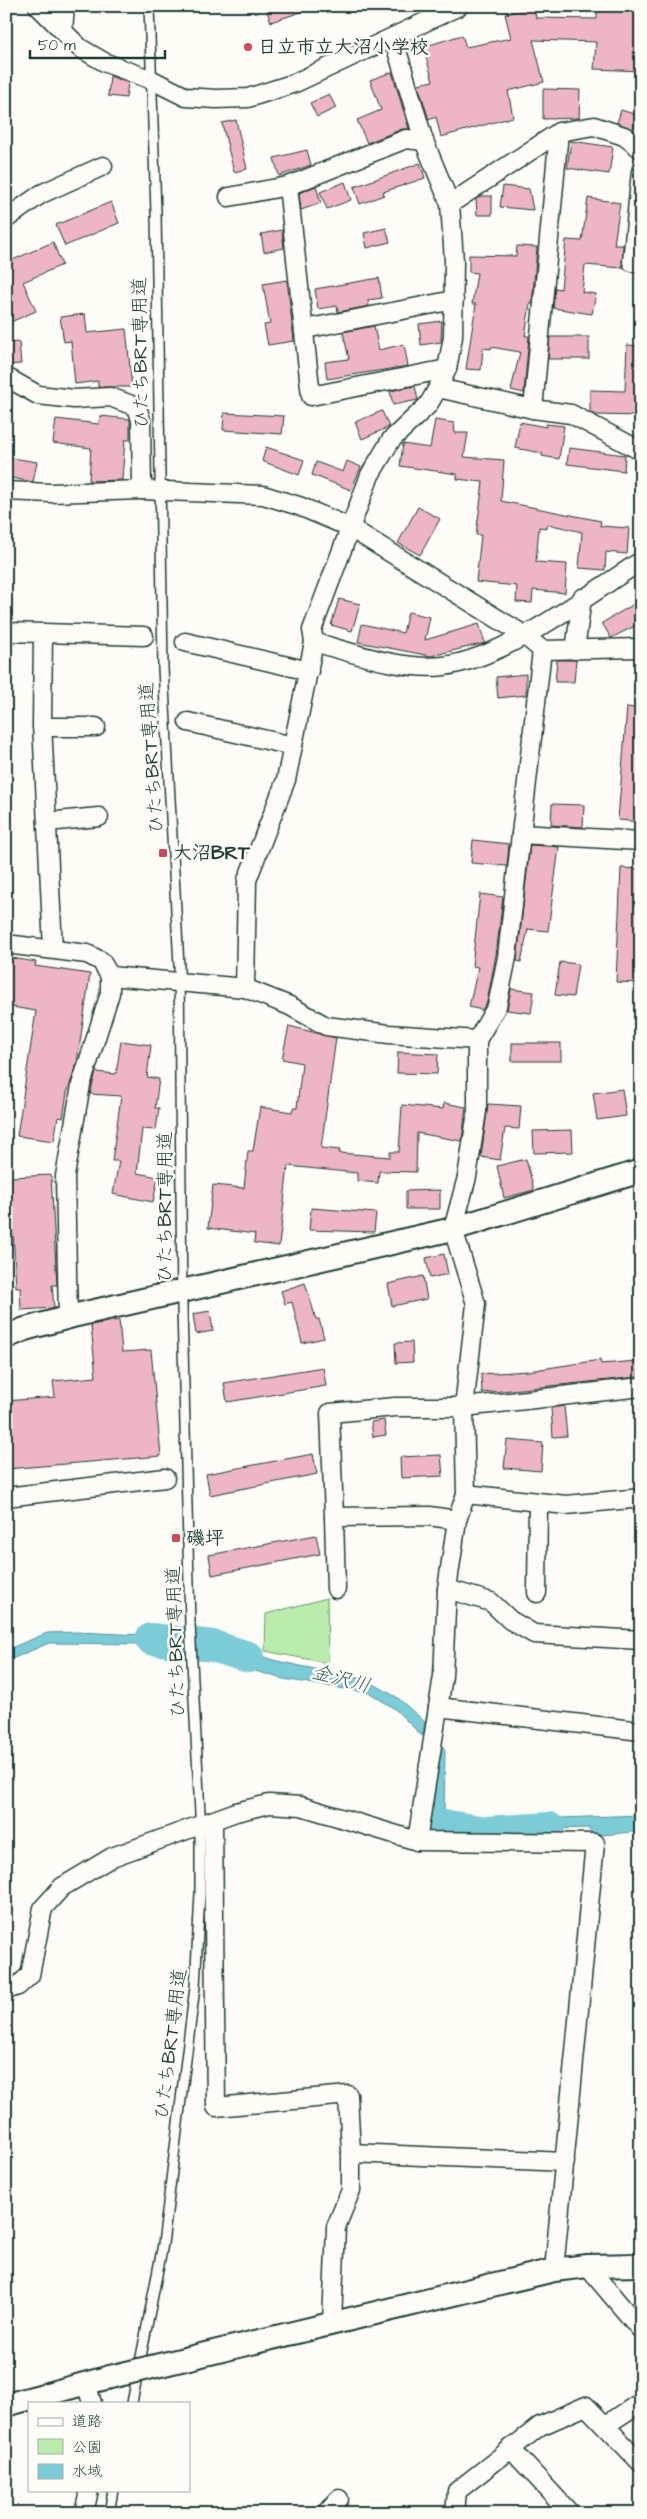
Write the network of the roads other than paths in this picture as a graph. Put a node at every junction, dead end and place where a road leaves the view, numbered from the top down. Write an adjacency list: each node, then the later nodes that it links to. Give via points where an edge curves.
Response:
1 (38, 6): 5 (street)
2 (65, 6): 5 (street)
3 (149, 6): 7 (lane, ひたちBRT専用道)
4 (459, 6): 6 (street)
5 (63, 31): 7 (street, via 80,48 106,63)
6 (393, 36): 7 (street, via 295,83 248,98 186,97); 9 (street)
7 (152, 80): 27 (lane, ひたちBRT専用道)
8 (559, 132): 10 (street, via 594,126 624,136); 15 (street); 23 (street)
9 (424, 141): 13 (street, via 406,139); 15 (street)
10 (641, 149)
11 (103, 166): 16 (street, via 41,194)
12 (641, 170): 17 (street, via 632,262)
13 (288, 186): 14 (street); 19 (street)
14 (229, 197)
15 (450, 204): 18 (street)
16 (6, 219)
17 (641, 262)
18 (454, 300): 19 (street); 20 (street, via 453,337)
19 (305, 329): 20 (street, via 311,396)
20 (447, 369): 22 (street)
21 (6, 377): 25 (street, via 38,395 74,399 110,397 137,407 141,420)
22 (438, 388): 23 (street); 28 (street, via 428,404 391,440 370,476)
23 (533, 409): 24 (street, via 570,414)
24 (641, 451)
25 (142, 490): 26 (street); 27 (street)
26 (6, 491)
27 (160, 492): 28 (street, via 262,495 300,506); 52 (lane, ひたちBRT専用道, via 163,668)
28 (349, 528): 33 (street); 36 (street, via 312,630)
29 (641, 561): 30 (street)
30 (582, 598): 33 (street); 39 (street)
31 (6, 632): 32 (street)
32 (43, 633): 34 (street); 43 (street)
33 (524, 635): 36 (street, via 481,657 443,666 392,663); 38 (street)
34 (144, 636)
35 (185, 642): 40 (street)
36 (314, 642): 40 (street)
37 (641, 648): 39 (street)
38 (542, 650): 39 (street); 47 (street)
39 (575, 650)
40 (309, 671): 44 (street)
41 (188, 722): 44 (street)
42 (96, 726): 43 (street)
43 (42, 727): 46 (street)
44 (293, 746): 53 (street, via 286,780 247,880)
45 (99, 817): 46 (street)
46 (47, 822): 50 (street)
47 (521, 834): 48 (street); 54 (street, via 507,957 497,1006)
48 (641, 841)
49 (6, 944): 50 (street)
50 (52, 949): 51 (street, via 87,954 101,961)
51 (110, 976): 52 (street); 58 (street, via 110,993 81,1085 65,1176)
52 (180, 981): 53 (street); 57 (lane, ひたちBRT専用道)
53 (245, 988): 54 (street, via 290,1006 326,1026)
54 (477, 1040): 56 (street, via 477,1111 467,1177)
55 (641, 1171): 56 (street)
56 (453, 1229): 57 (street); 61 (street, via 476,1304)
57 (182, 1291): 58 (street); 75 (lane, ひたちBRT専用道, via 192,1671)
58 (68, 1318): 59 (street)
59 (6, 1337)
60 (641, 1387): 61 (street)
61 (464, 1407): 63 (street); 67 (street, via 395,1407 330,1413)
62 (165, 1478): 64 (street)
63 (466, 1494): 66 (street); 68 (street)
64 (6, 1498)
65 (641, 1498): 66 (street, via 566,1505)
66 (538, 1503): 71 (street)
67 (334, 1517): 68 (street, via 429,1516); 69 (street)
68 (457, 1520): 70 (street)
69 (336, 1589)
70 (447, 1589): 72 (street, via 491,1602 510,1620 534,1634); 73 (street, via 443,1676)
71 (537, 1593)
72 (641, 1640)
73 (438, 1707): 74 (street); 76 (street)
74 (641, 1731)
75 (206, 1823): 76 (street, via 269,1804 301,1806); 77 (street, via 112,1857 62,1887 43,1908 30,1975 18,1986); 78 (street, via 216,2107 348,2095); 86 (lane, ひたちBRT専用道, via 195,1987 163,2244)
76 (417, 1841): 79 (street, via 595,1843)
77 (6, 1990)
78 (351, 2153): 79 (street); 83 (street, via 351,2190 336,2227)
79 (564, 2162): 82 (street)
80 (641, 2264): 81 (street)
81 (587, 2266): 82 (street); 84 (street)
82 (554, 2270): 83 (street)
83 (332, 2322): 85 (street, bridge, via 189,2358)
84 (641, 2330)
85 (95, 2388): 88 (street)
86 (132, 2402)
87 (641, 2402): 89 (street)
88 (6, 2405)
89 (606, 2425): 90 (street, via 586,2406 540,2426); 91 (street)
90 (510, 2448): 98 (street, via 457,2491); 99 (street)
91 (641, 2463)
92 (89, 2492): 95 (street)
93 (113, 2492): 96 (lane)
94 (339, 2499): 97 (street)
95 (84, 2513)
96 (109, 2513)
97 (327, 2513)
98 (455, 2513)
99 (570, 2513)

